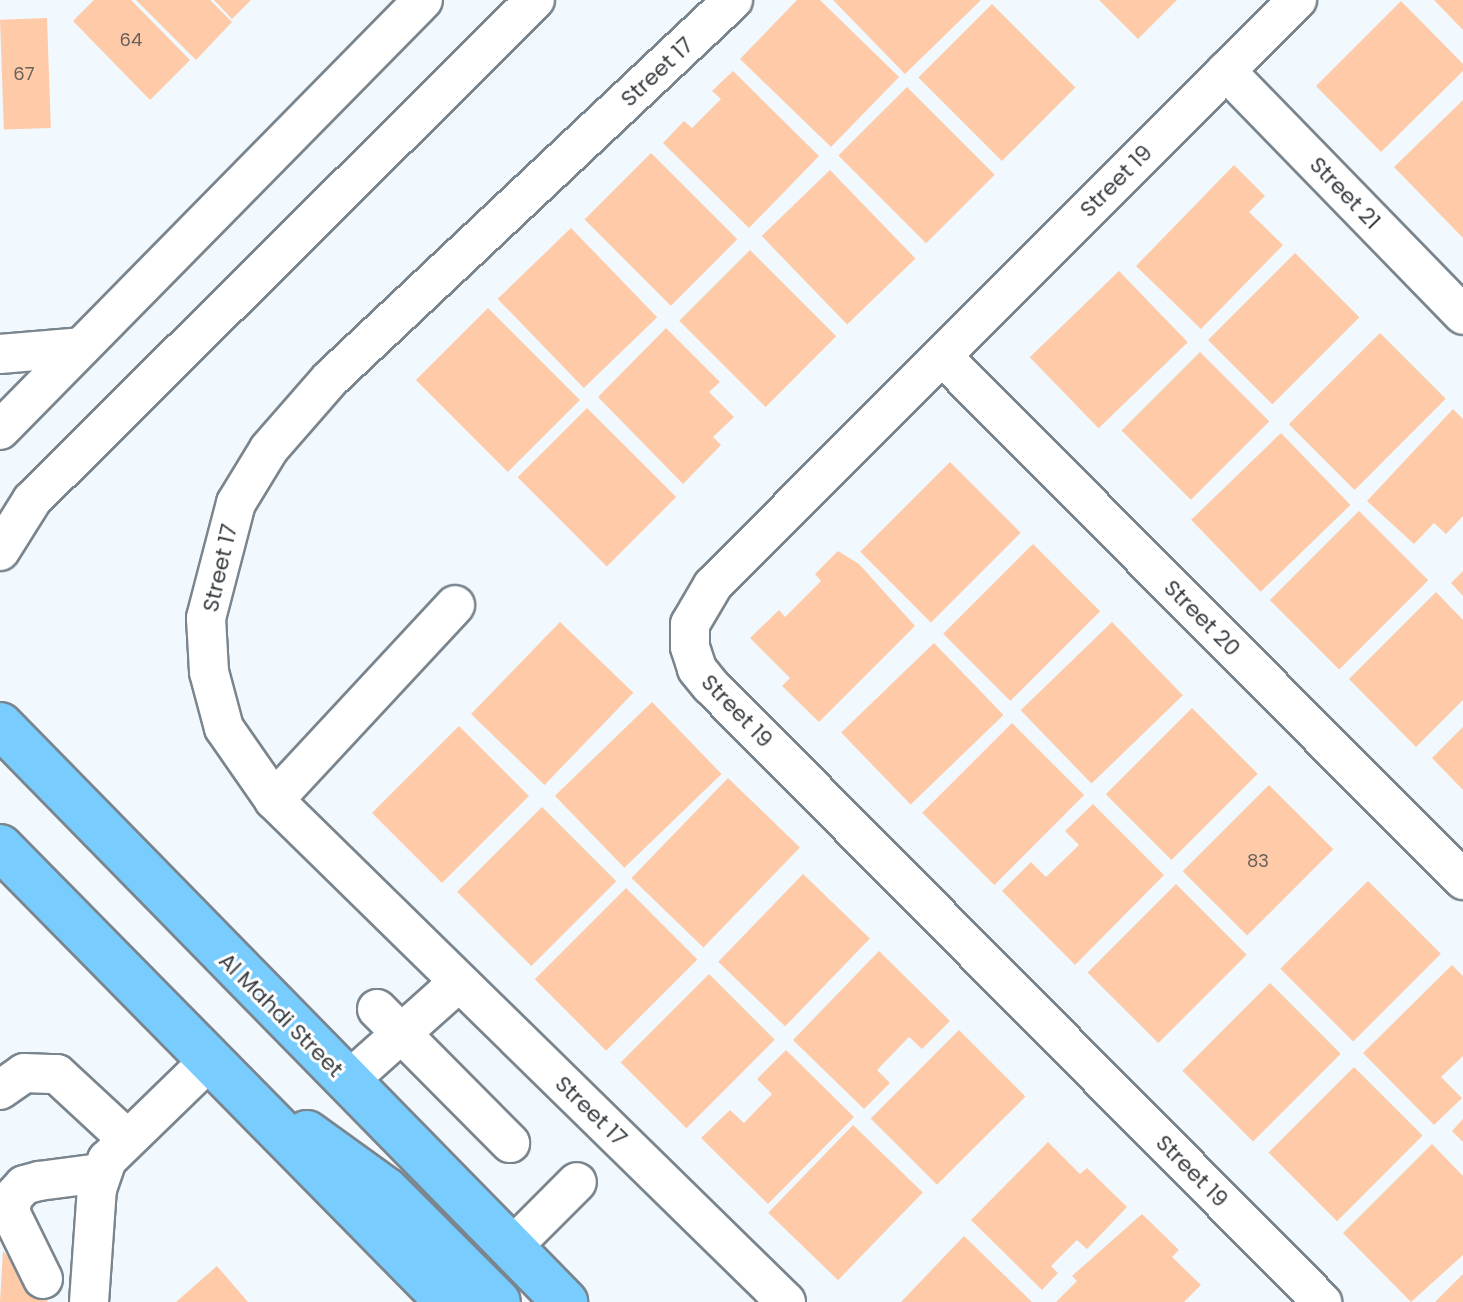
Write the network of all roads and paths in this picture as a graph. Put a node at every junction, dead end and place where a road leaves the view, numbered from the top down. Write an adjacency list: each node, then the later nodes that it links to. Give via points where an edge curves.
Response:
1 (423, 0): 7 (street)
2 (535, 0): 11 (street, via 32,500)
3 (733, 0): 14 (street, Street 17, via 330,379 269,449 236,503 216,563 206,618 209,672 224,728)
4 (1297, 0): 5 (street, Street 19)
5 (1226, 71): 6 (street, Street 21); 9 (street, Street 19)
6 (1463, 315)
7 (81, 347): 8 (street); 10 (street)
8 (0, 354)
9 (942, 356): 16 (street, Street 20); 34 (street, Street 19, via 699,602 690,624 697,669)
10 (0, 430)
11 (0, 551)
12 (455, 605): 14 (street)
13 (3, 725): 20 (main road, Al Mahdi Street)
14 (274, 800): 17 (street, Street 17)
15 (0, 847): 19 (main road)
16 (1463, 880)
17 (459, 982): 18 (street); 33 (street, Street 17)
18 (389, 1021): 20 (street); 24 (street)
19 (210, 1060): 22 (main road); 23 (street)
20 (347, 1082): 27 (main road, Al Mahdi Street)
21 (0, 1090): 23 (street, via 24,1073 57,1074)
22 (264, 1115): 31 (main road); 32 (main road, via 318,1138 364,1171)
23 (125, 1137): 25 (street)
24 (510, 1143)
25 (101, 1173): 28 (street, via 24,1185 13,1197 10,1212); 30 (street)
26 (577, 1182): 27 (street)
27 (511, 1248): 29 (main road, Al Mahdi Street)
28 (43, 1279)
29 (555, 1299)
30 (89, 1302)
31 (448, 1302)
32 (498, 1302)
33 (786, 1302)
34 (1322, 1302)

